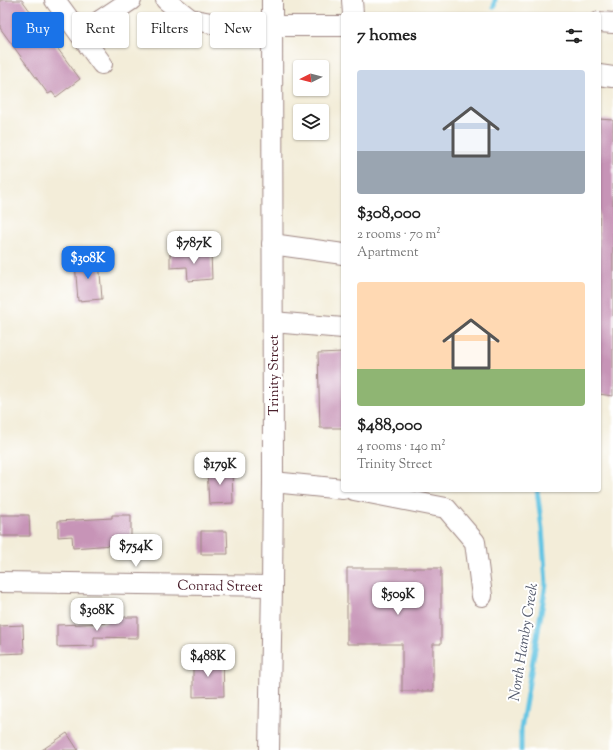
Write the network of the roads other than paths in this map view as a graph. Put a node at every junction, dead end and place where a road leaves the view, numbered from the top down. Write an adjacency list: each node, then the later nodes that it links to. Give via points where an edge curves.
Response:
1 (55, 0): 9 (street)
2 (131, 0): 6 (street)
3 (166, 0): 11 (street, via 190,19 226,26)
4 (272, 0): 11 (street, Trinity Street)
5 (352, 0): 7 (street)
6 (113, 12)
7 (353, 12)
8 (601, 22): 10 (street)
9 (72, 23)
10 (613, 23)
11 (272, 26): 12 (street); 17 (street, Trinity Street)
12 (341, 26)
13 (90, 48): 14 (street)
14 (102, 64)
15 (601, 76): 16 (street)
16 (613, 77)
17 (272, 244): 18 (street); 19 (street, Trinity Street)
18 (341, 254)
19 (273, 322): 20 (street); 21 (street, Trinity Street)
20 (341, 328)
21 (273, 482): 22 (street); 25 (street, Trinity Street)
22 (341, 489)
23 (364, 492): 26 (street, via 446,508 475,542)
24 (0, 582): 25 (street, Conrad Street)
25 (272, 586): 27 (street, Trinity Street)
26 (482, 596)
27 (269, 750)

